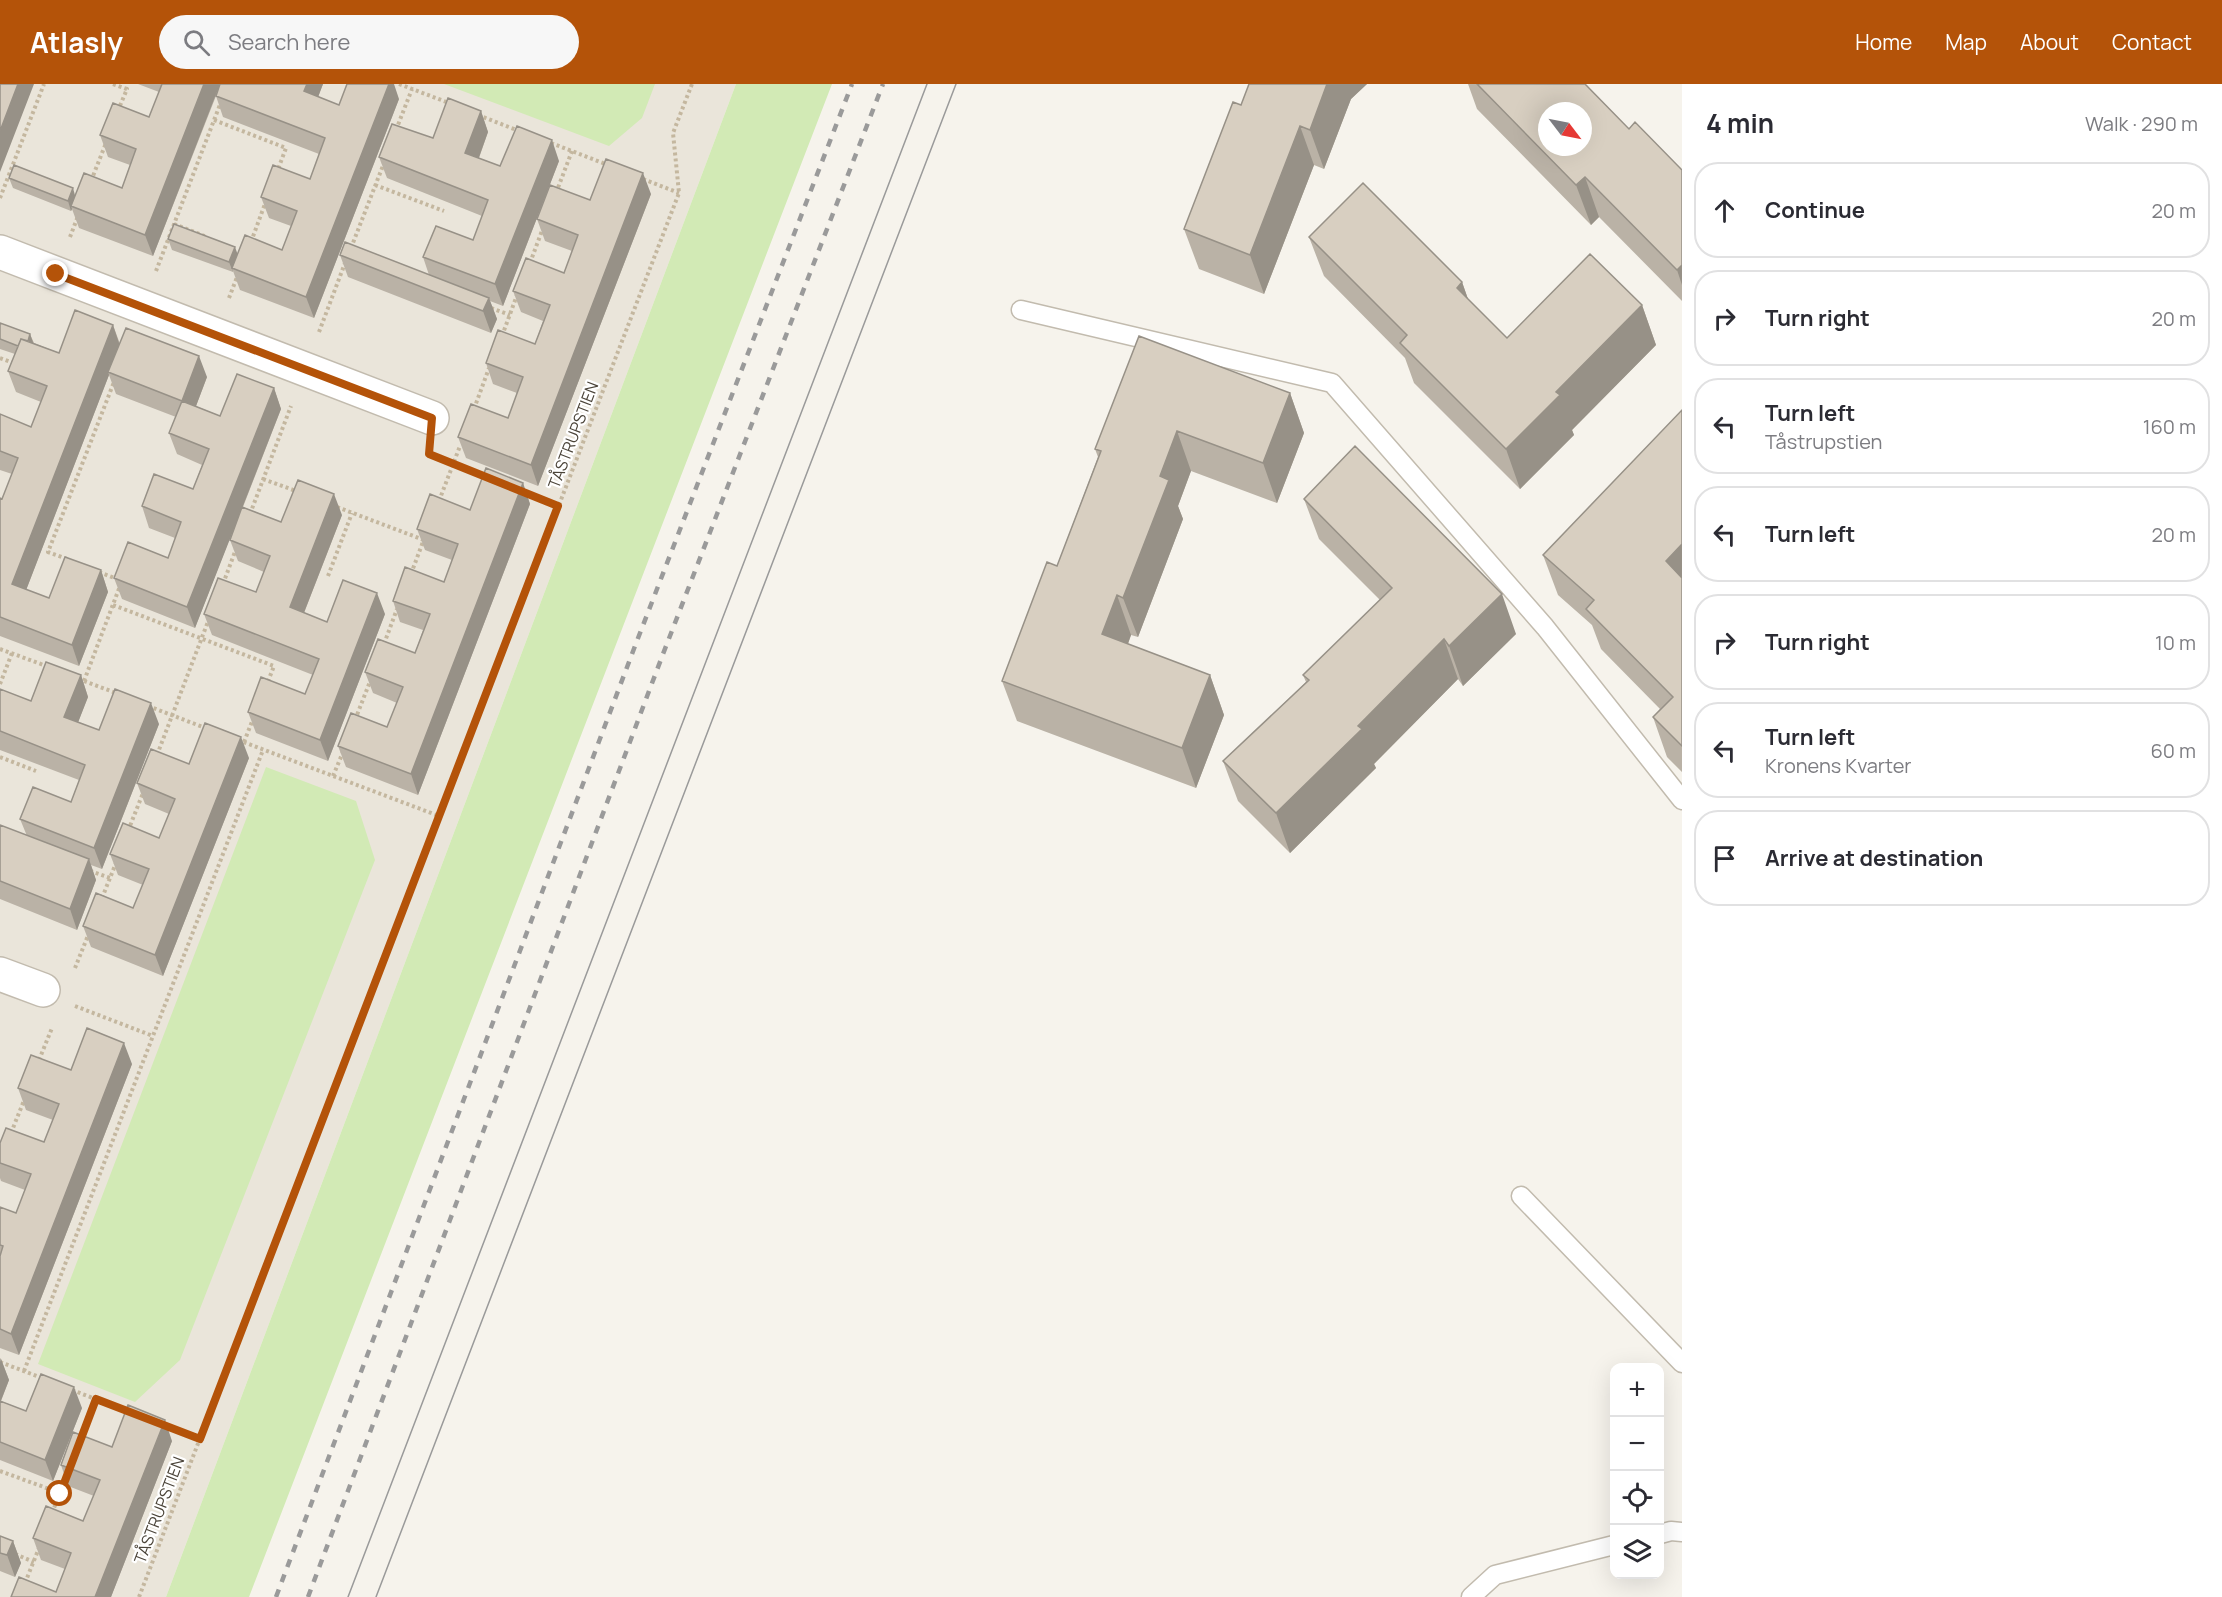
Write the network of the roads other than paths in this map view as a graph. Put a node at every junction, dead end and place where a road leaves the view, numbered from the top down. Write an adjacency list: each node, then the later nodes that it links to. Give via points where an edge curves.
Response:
1 (0, 252): 3 (street)
2 (1020, 310): 4 (lane, via 1332,383 1545,627)
3 (432, 418)
4 (1682, 801)
5 (0, 974): 6 (street)
6 (53, 996)
7 (1521, 1196): 8 (lane)
8 (1682, 1363)
9 (1682, 1532): 10 (lane)
10 (1664, 1533)
11 (1610, 1546): 12 (lane, via 1495,1575)
12 (1471, 1597)

